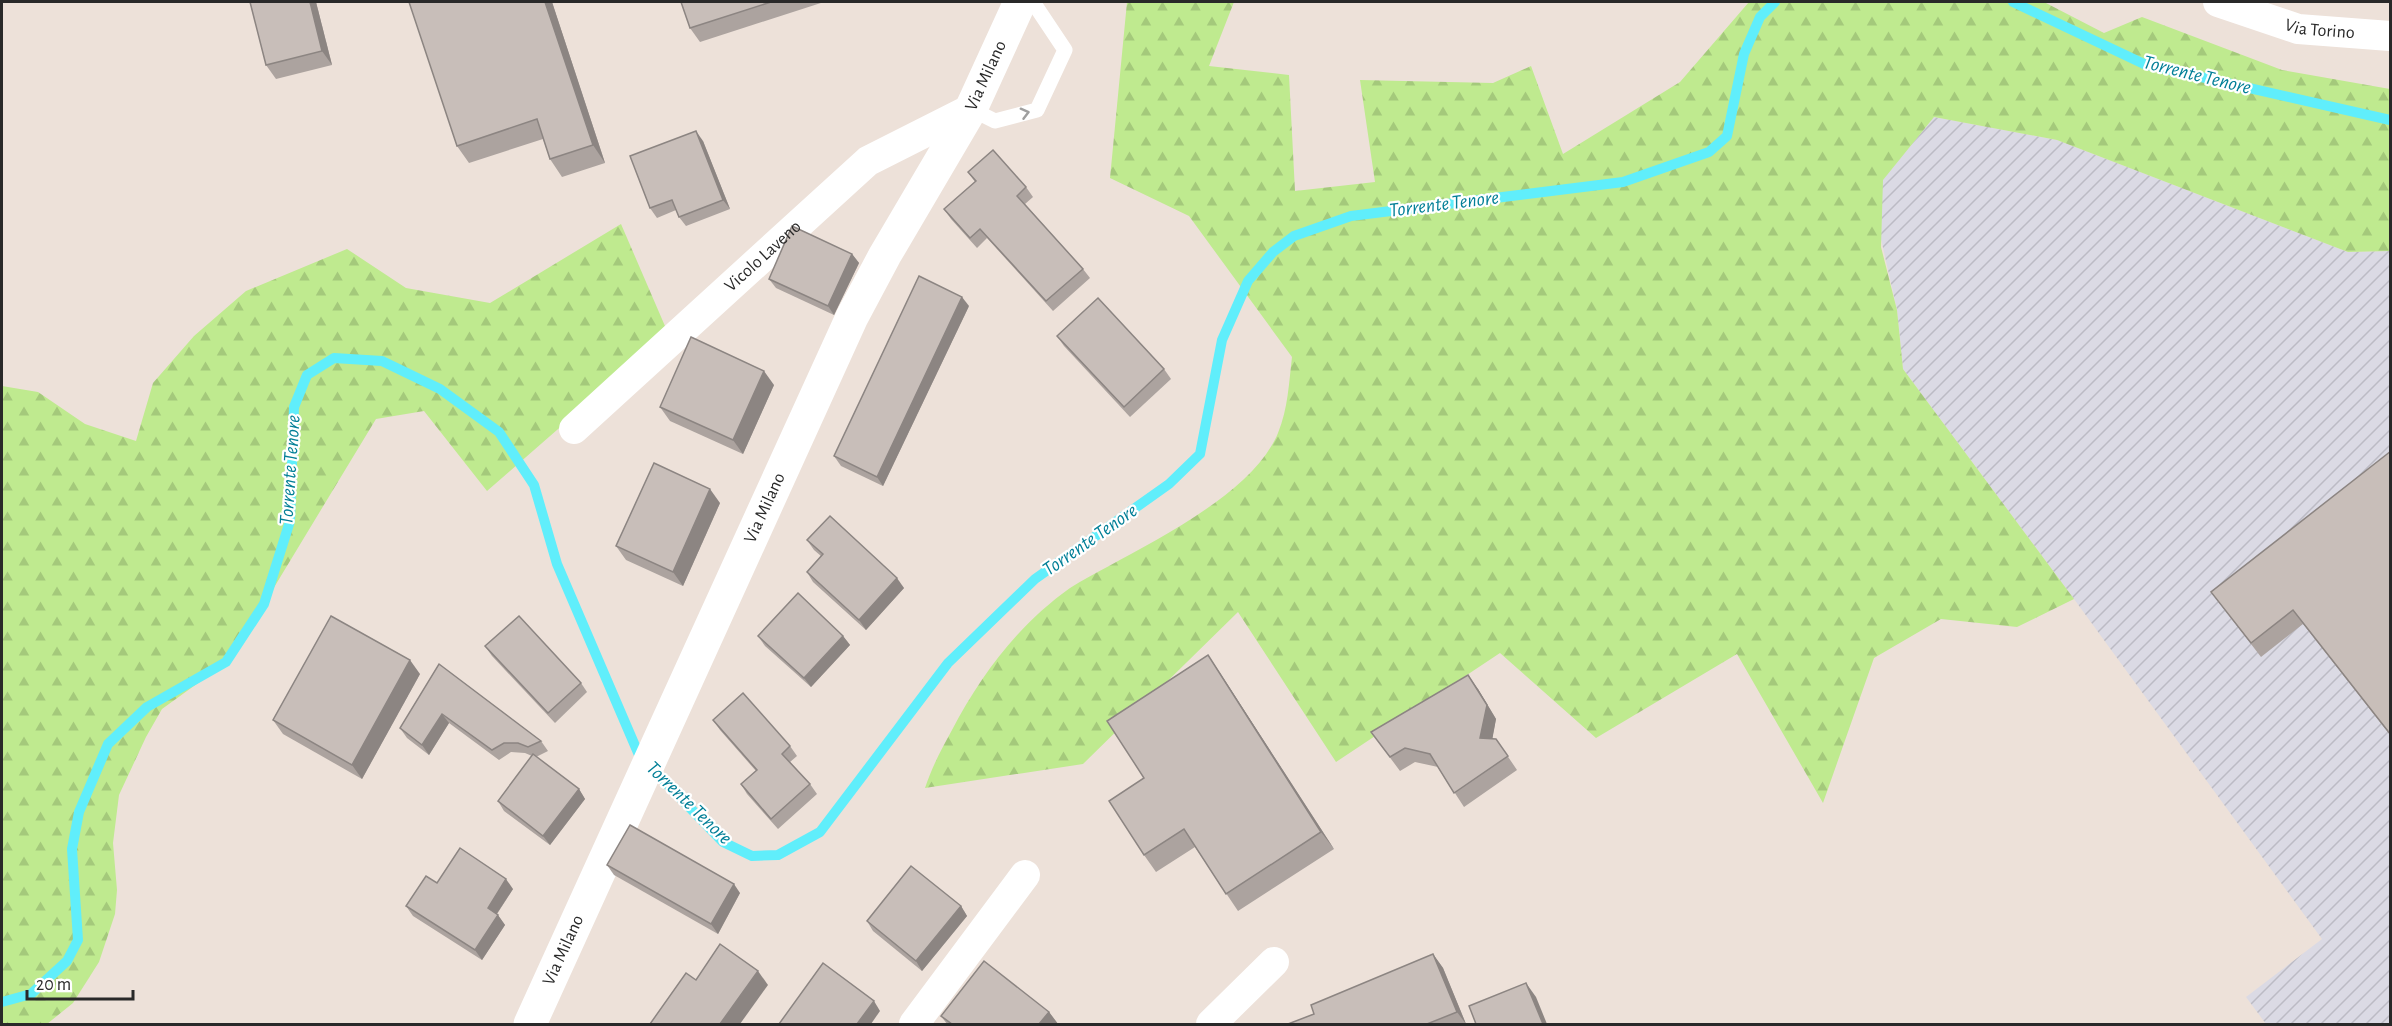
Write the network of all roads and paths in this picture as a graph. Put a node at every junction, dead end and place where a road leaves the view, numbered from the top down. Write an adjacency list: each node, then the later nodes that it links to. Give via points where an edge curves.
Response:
1 (1020, 2): 5 (street, Via Milano)
2 (1033, 2): 5 (lane, one-way to 2, via 995,121 1037,110 1065,50)
3 (2218, 2): 4 (street, Via Torino, via 2298,29)
4 (2391, 36)
5 (971, 109): 6 (street, Vicolo Laveno, via 868,161); 9 (street, Via Milano, via 852,317)
6 (574, 429)
7 (1025, 875): 10 (street)
8 (1274, 962): 11 (street)
9 (530, 1024)
10 (914, 1024)
11 (1210, 1024)

